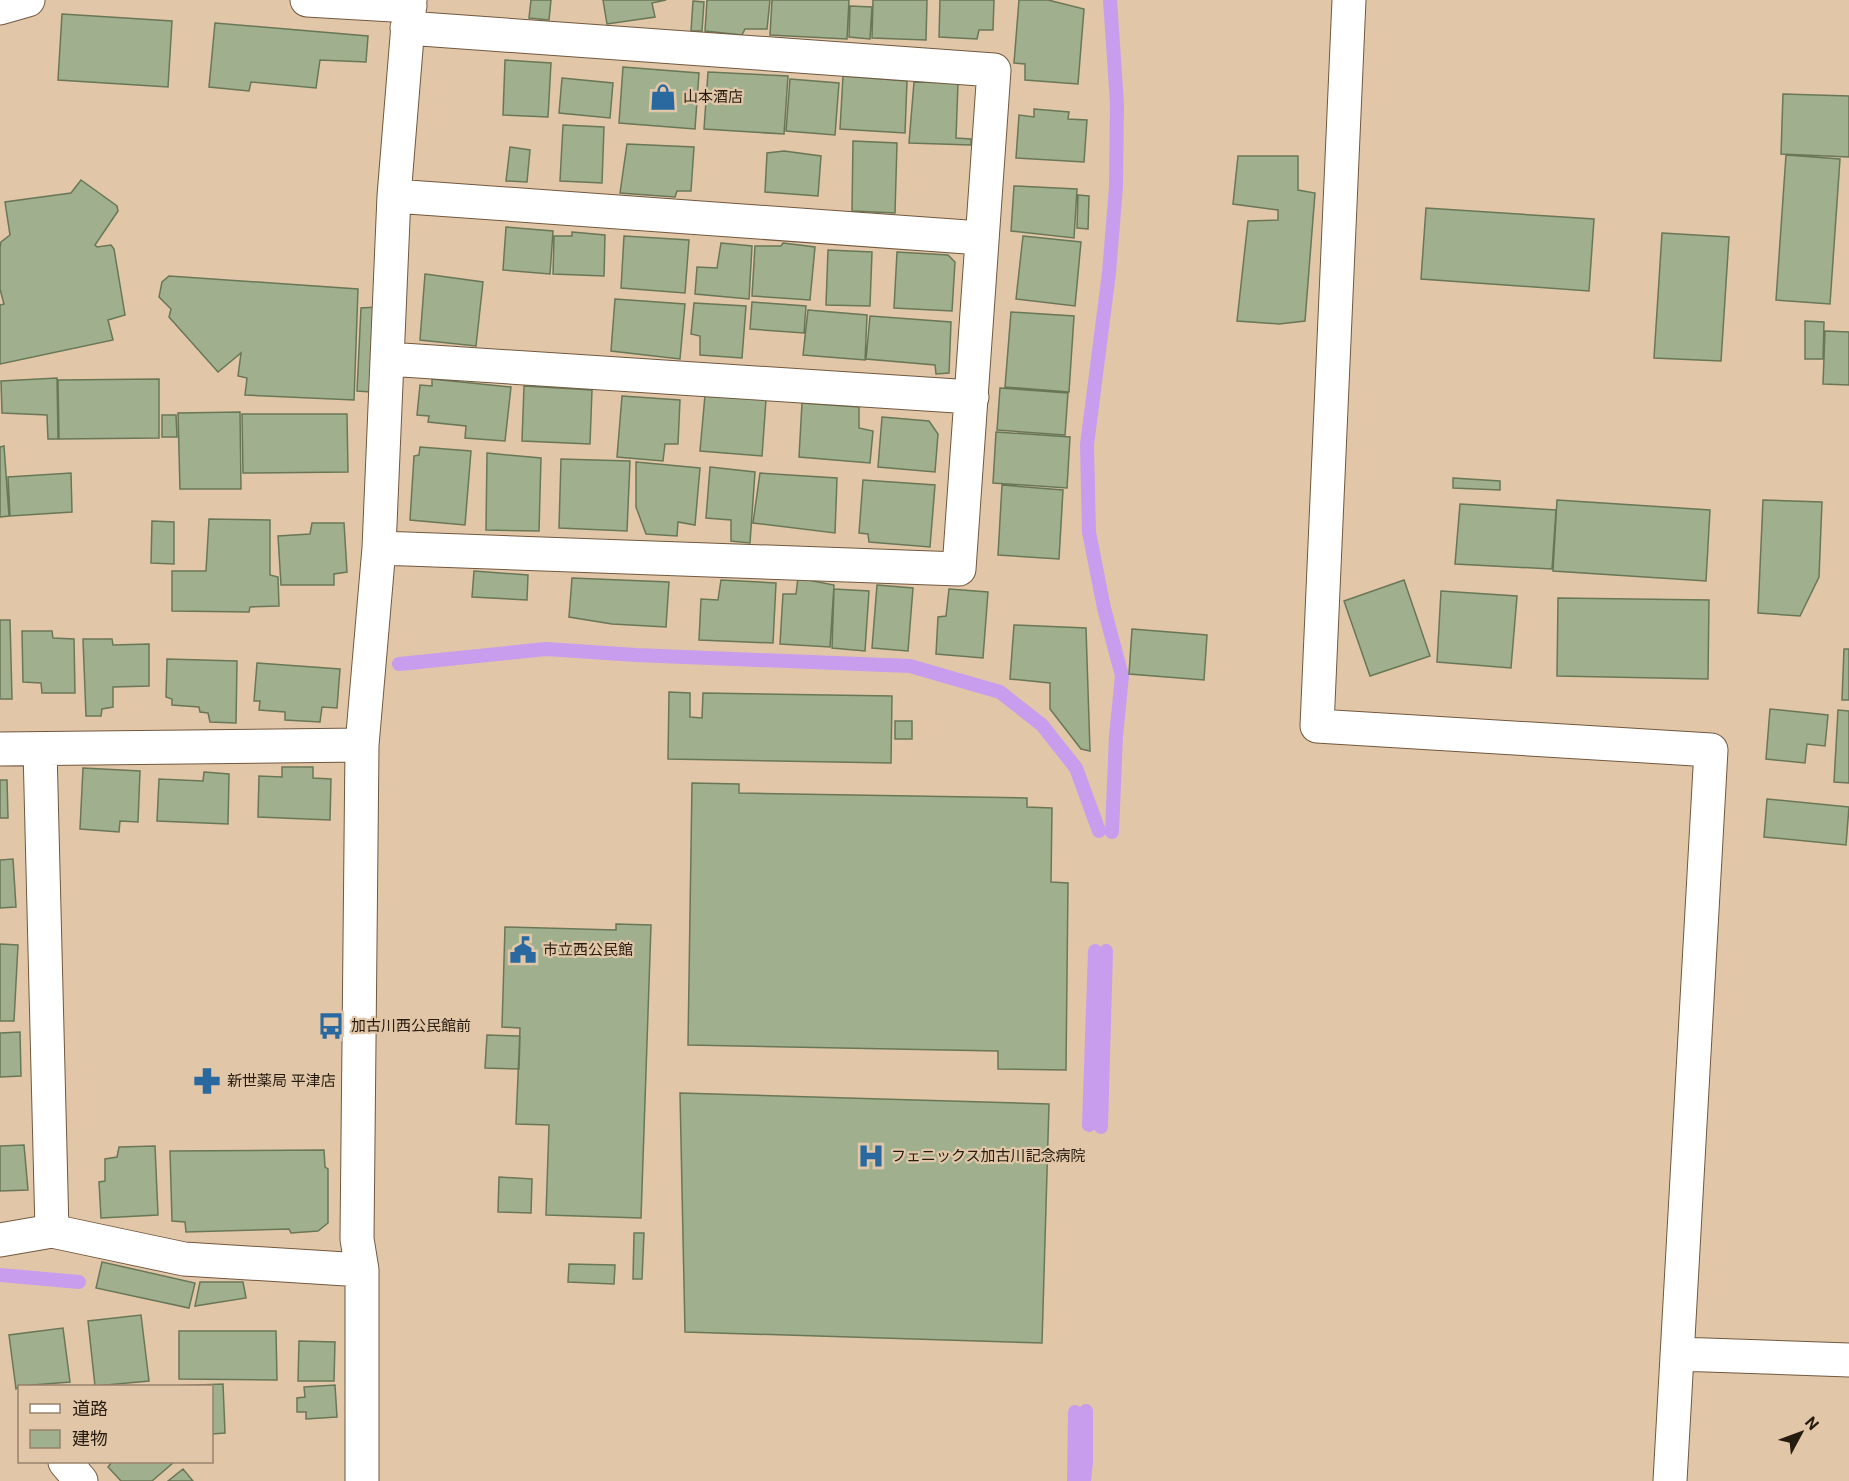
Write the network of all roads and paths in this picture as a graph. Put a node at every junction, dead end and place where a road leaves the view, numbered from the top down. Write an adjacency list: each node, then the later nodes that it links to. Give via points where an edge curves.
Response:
1 (28, 0): 4 (street)
2 (307, 0): 5 (street)
3 (1349, 0): 17 (street, via 1317,726 1711,750)
4 (0, 8)
5 (409, 11): 6 (street); 7 (street, via 994,70)
6 (394, 196): 7 (street); 8 (street)
7 (981, 238): 9 (street)
8 (387, 359): 9 (street); 10 (street)
9 (972, 397): 10 (street, via 959,569)
10 (379, 548): 11 (street)
11 (362, 745): 13 (street); 16 (street, via 357,1239)
12 (0, 749): 13 (street)
13 (40, 749): 14 (street)
14 (52, 1231): 15 (street); 16 (street, via 184,1259)
15 (0, 1240)
16 (362, 1270): 21 (street)
17 (1677, 1354): 18 (street); 22 (street)
18 (1849, 1360)
19 (67, 1463): 20 (street)
20 (81, 1481)
21 (362, 1481)
22 (1670, 1481)

